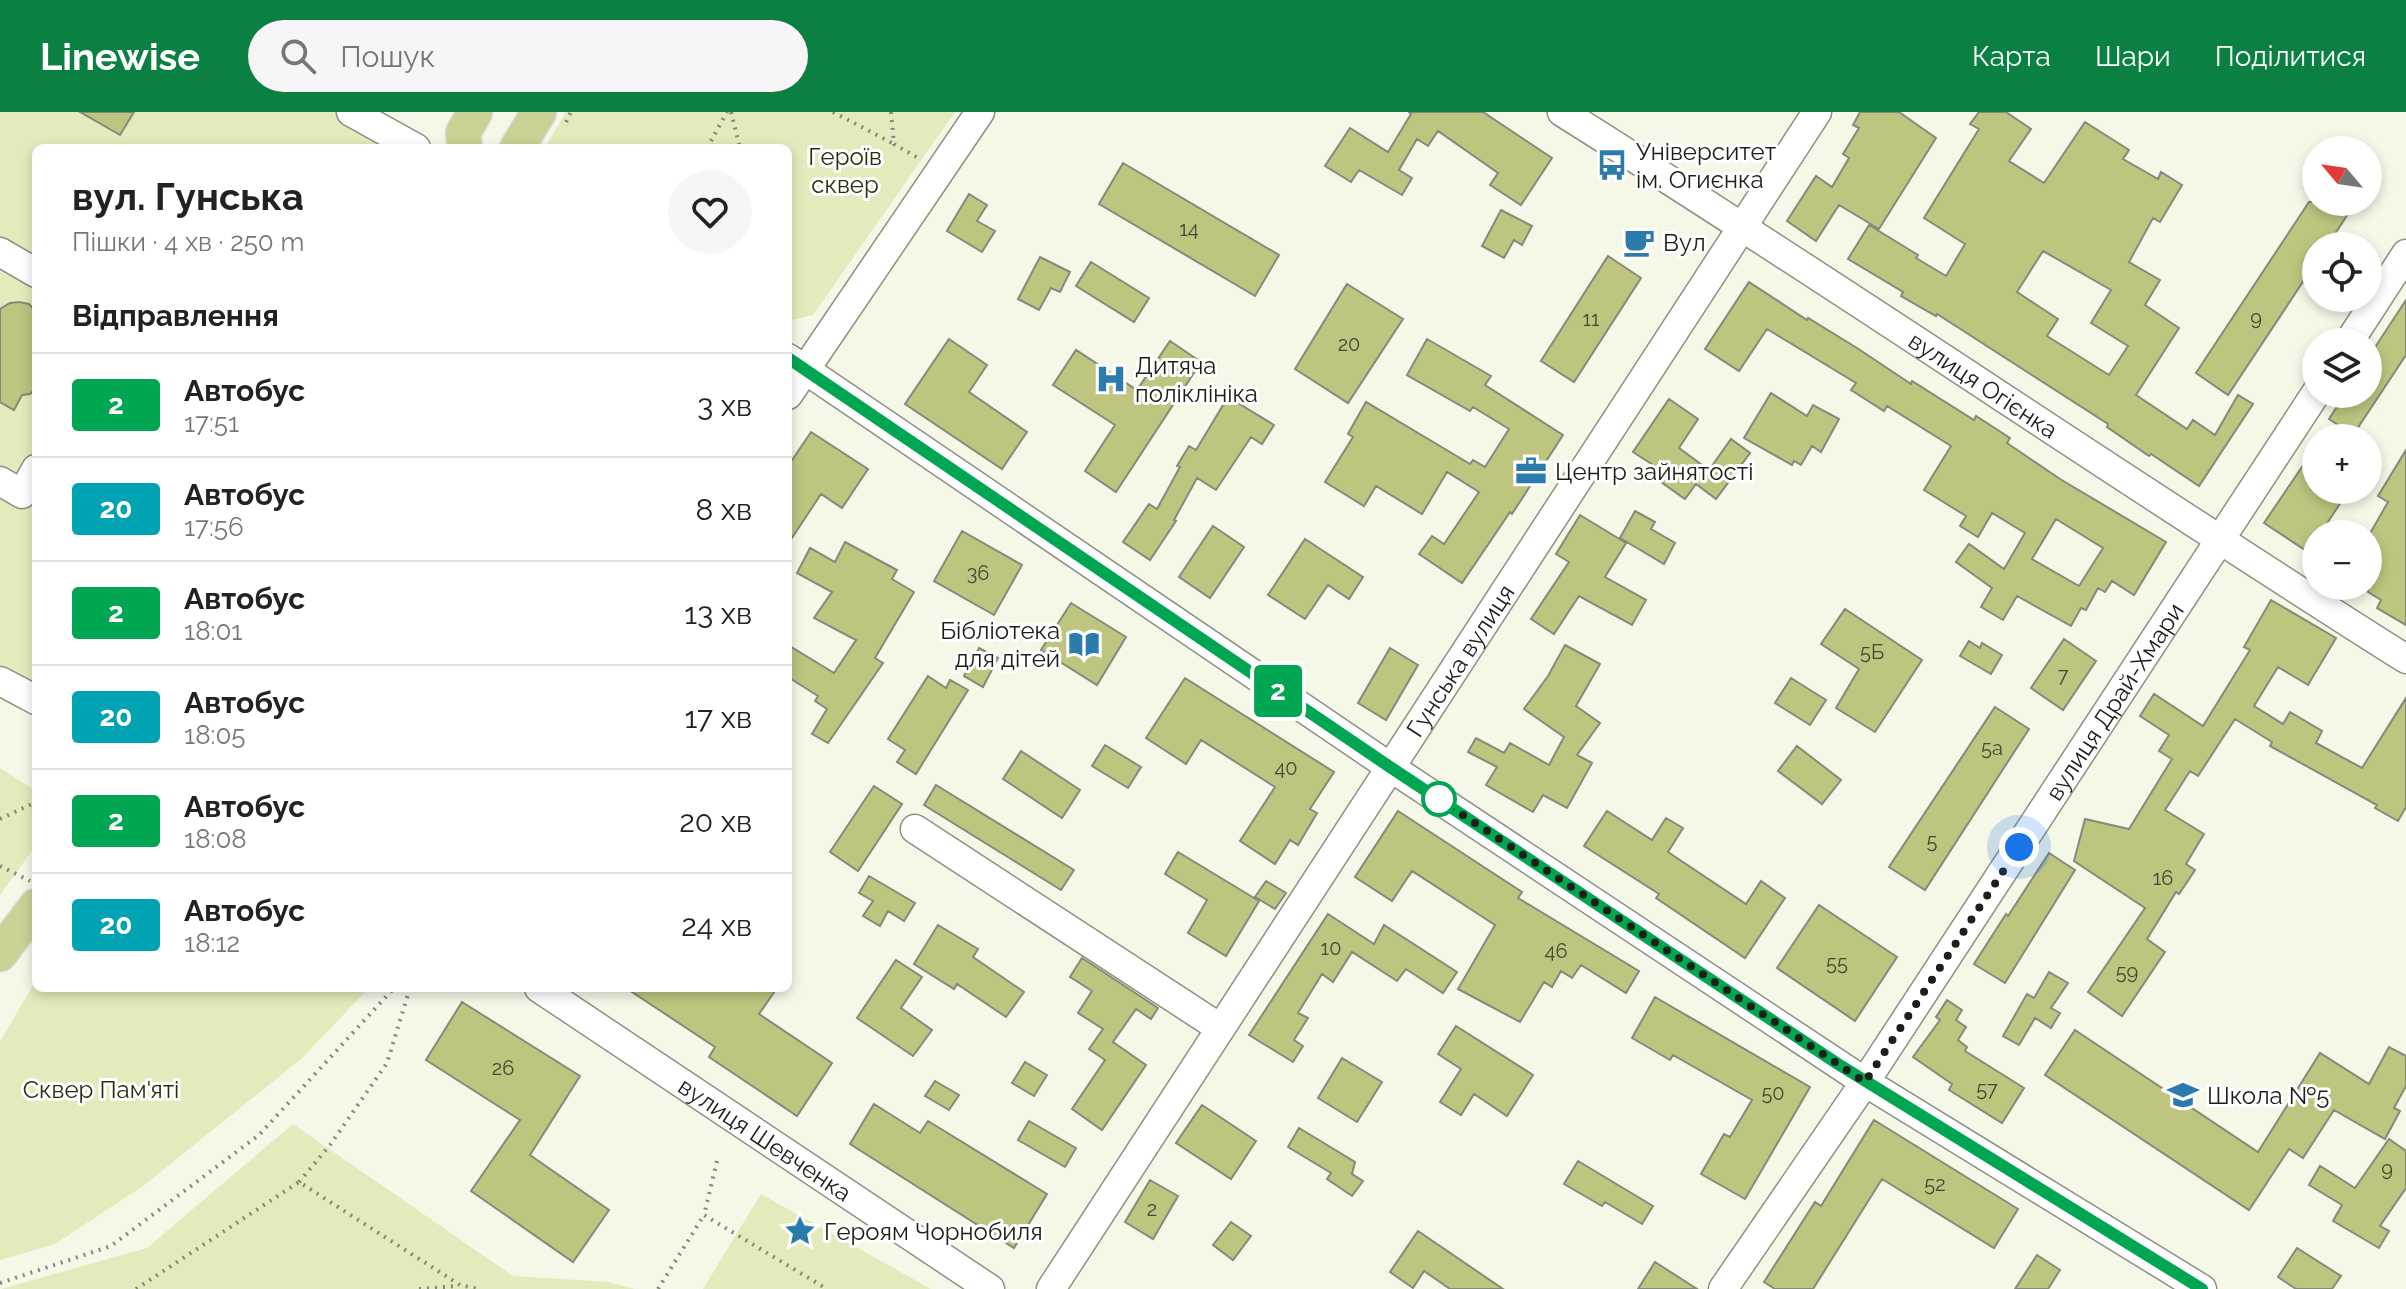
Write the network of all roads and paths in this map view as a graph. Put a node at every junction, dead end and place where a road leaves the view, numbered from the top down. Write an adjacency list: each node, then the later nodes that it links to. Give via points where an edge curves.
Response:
1 (351, 112): 10 (street)
2 (475, 112): 11 (main road, via 463,133)
3 (539, 112): 12 (main road)
4 (729, 112): 13 (path); 14 (path)
5 (833, 112): 15 (path)
6 (891, 112): 15 (path)
7 (980, 112): 22 (street)
8 (1562, 112): 17 (street, вулиця Огієнка)
9 (1817, 112): 17 (street, Гунська вулиця)
10 (409, 144)
11 (464, 144)
12 (519, 144)
13 (709, 144)
14 (739, 144)
15 (894, 144): 16 (path)
16 (925, 162)
17 (1742, 225): 26 (street, вулиця Огієнка); 30 (street, Гунська вулиця)
18 (0, 252): 20 (street)
19 (2406, 254): 21 (street)
20 (32, 271)
21 (2358, 328)
22 (797, 363): 30 (street)
23 (2306, 408): 26 (street, вулиця Драй-Хмари)
24 (32, 476): 25 (street, via 22,494)
25 (0, 481)
26 (2219, 542): 27 (street, вулиця Огієнка); 42 (street, вулиця Драй-Хмари)
27 (2406, 659)
28 (0, 681): 29 (street)
29 (32, 698)
30 (1390, 767): 41 (street, Гунська вулиця); 42 (street)
31 (32, 804): 32 (path)
32 (0, 819)
33 (915, 829): 41 (street)
34 (0, 866): 35 (path)
35 (32, 884)
36 (32, 911): 37 (main road)
37 (0, 954)
38 (390, 992): 46 (path, via 247,1145 111,1246)
39 (409, 992): 44 (path, via 387,1063)
40 (545, 992): 53 (street, вулиця Шевченка)
41 (1220, 1028): 54 (street, Гунська вулиця)
42 (1865, 1082): 55 (street, вулиця Драй-Хмари); 56 (street)
43 (717, 1161): 45 (path)
44 (299, 1182): 47 (path); 48 (path)
45 (704, 1215): 51 (path); 52 (path)
46 (0, 1283)
47 (460, 1285): 49 (path); 50 (path)
48 (136, 1289)
49 (419, 1289)
50 (479, 1289)
51 (658, 1289)
52 (827, 1289)
53 (990, 1289)
54 (1051, 1289)
55 (1723, 1289)
56 (2202, 1289)

